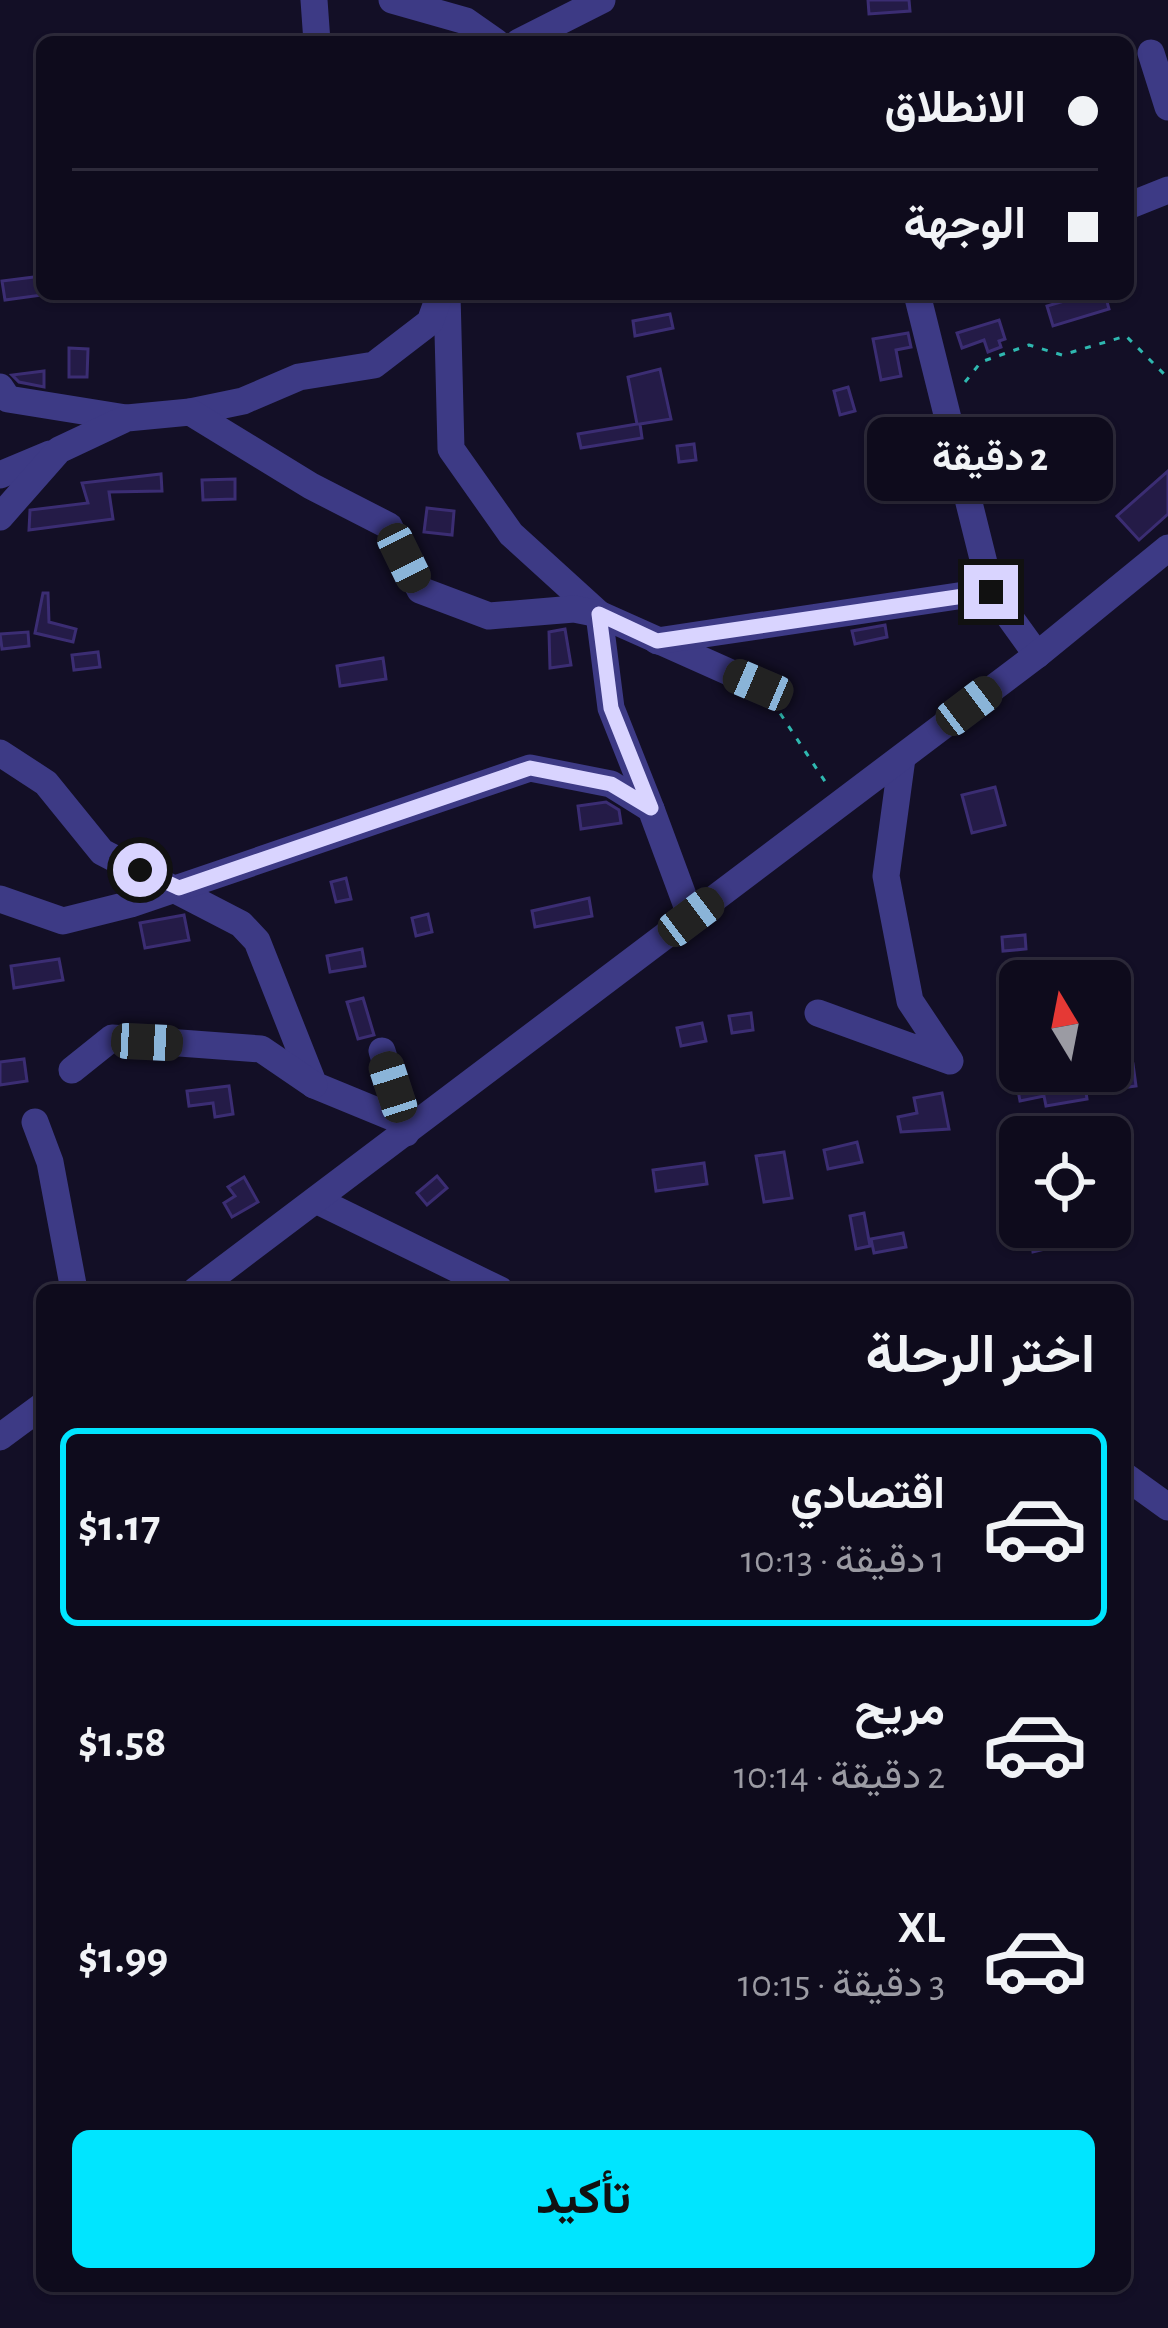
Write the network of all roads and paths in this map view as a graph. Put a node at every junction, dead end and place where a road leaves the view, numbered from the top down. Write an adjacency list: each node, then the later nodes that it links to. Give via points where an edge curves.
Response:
1 (314, 0): 4 (street)
2 (392, 0): 5 (street, via 466,21)
3 (602, 0): 6 (street)
4 (317, 36)
5 (487, 36)
6 (531, 36)
7 (1151, 53): 8 (street)
8 (1168, 106)
9 (1168, 190): 10 (street)
10 (1134, 204)
11 (440, 300): 17 (street, via 430,322 374,365 299,377 244,401)
12 (443, 300): 24 (street, via 451,448 511,533)
13 (918, 300): 16 (street)
14 (1168, 378): 16 (path, via 1126,336 1062,355 1029,345 981,362)
15 (0, 387): 18 (street, via 8,400)
16 (945, 407): 23 (street)
17 (190, 412): 18 (street); 24 (street, via 389,526 420,590 489,616)
18 (127, 418): 19 (street)
19 (59, 450): 20 (street); 21 (street)
20 (1, 471)
21 (0, 517)
22 (1168, 548): 26 (street)
23 (991, 592): 25 (street); 26 (street)
24 (599, 614): 25 (street); 31 (street, via 611,708)
25 (657, 641): 27 (street)
26 (1037, 655): 29 (street)
27 (758, 685): 30 (path)
28 (0, 753): 32 (street, via 46,783 102,851)
29 (902, 758): 30 (street); 35 (street, via 886,876 910,1001 950,1061)
30 (841, 804): 34 (street)
31 (651, 808): 32 (street, via 611,784 530,768); 34 (street)
32 (179, 888): 33 (street, via 63,921); 38 (street, via 256,941)
33 (0, 899)
34 (691, 917): 40 (street)
35 (818, 1013)
36 (382, 1051): 40 (street)
37 (72, 1070): 38 (street, via 112,1038 261,1048)
38 (314, 1085): 40 (street)
39 (35, 1122): 42 (street)
40 (405, 1128): 41 (street)
41 (316, 1200): 43 (street); 44 (street)
42 (73, 1284)
43 (204, 1284)
44 (488, 1284)
45 (36, 1410): 46 (street)
46 (0, 1437)
47 (1131, 1480): 48 (street)
48 (1168, 1507)

